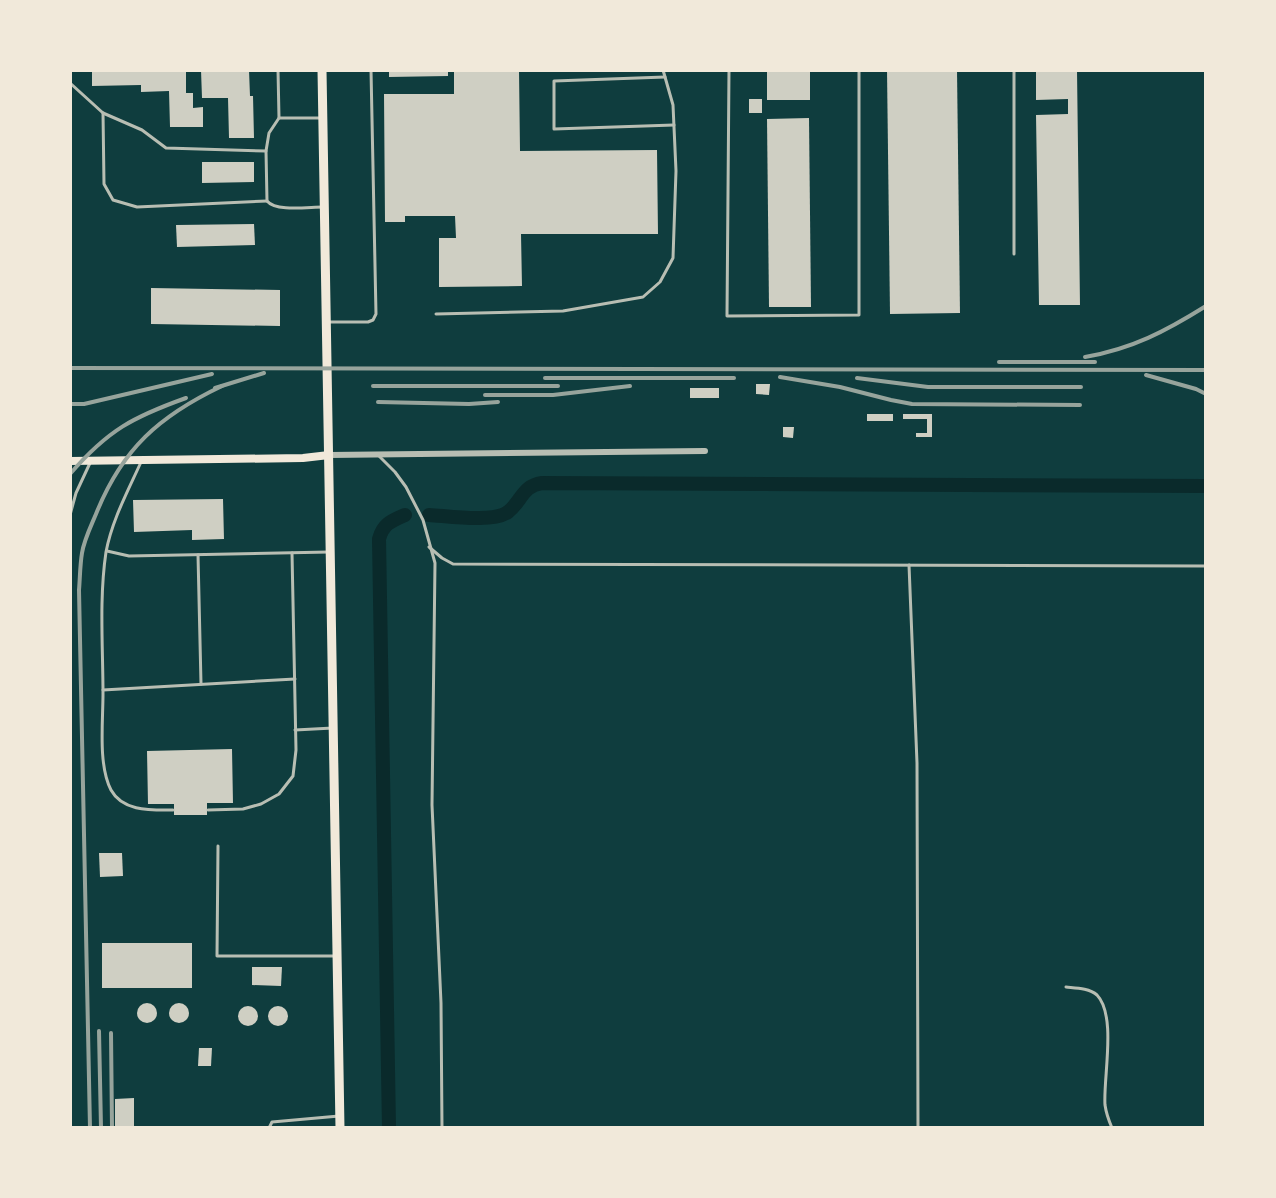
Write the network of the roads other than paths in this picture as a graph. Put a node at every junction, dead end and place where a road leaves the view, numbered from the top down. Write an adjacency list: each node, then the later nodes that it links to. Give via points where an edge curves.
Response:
1 (278, 70): 12 (lane)
2 (322, 70): 11 (main road)
3 (371, 70): 19 (lane, via 376,314 368,322)
4 (663, 70): 8 (lane)
5 (729, 70): 6 (lane, via 727,316 859,315)
6 (860, 70)
7 (1014, 70): 17 (lane)
8 (665, 77): 13 (lane); 13 (lane, via 554,81 554,129)
9 (70, 83): 10 (lane)
10 (103, 114): 14 (lane, via 142,130 166,148); 15 (lane, via 104,184 114,200 137,207)
11 (323, 117): 12 (lane); 16 (main road)
12 (279, 118): 14 (lane, via 269,134)
13 (674, 124): 18 (lane, via 672,258 660,282 643,297 563,311)
14 (266, 151): 15 (lane)
15 (267, 201): 16 (lane, via 279,207)
16 (325, 207): 19 (main road)
17 (1014, 254)
18 (436, 314)
19 (327, 322): 22 (main road)
20 (705, 451): 21 (street)
21 (376, 453): 22 (street); 27 (lane, via 406,487 423,520)
22 (329, 455): 25 (main road); 29 (main road)
23 (70, 461): 24 (main road)
24 (91, 461): 25 (main road); 26 (lane)
25 (142, 461): 28 (lane)
26 (70, 515)
27 (429, 547): 32 (lane, via 453,564); 47 (lane, via 436,577 432,806)
28 (106, 551): 31 (lane, via 129,556); 36 (lane)
29 (330, 552): 30 (lane); 37 (main road)
30 (292, 553): 31 (lane); 34 (lane)
31 (198, 555): 35 (lane)
32 (909, 565): 33 (lane); 48 (lane, via 917,763)
33 (1206, 566)
34 (295, 679): 35 (lane); 38 (lane)
35 (201, 684): 36 (lane)
36 (103, 690): 39 (lane, via 104,762 112,790 125,805)
37 (333, 728): 38 (lane); 42 (main road)
38 (296, 730): 40 (lane, via 293,776 279,794 243,809)
39 (173, 810)
40 (208, 810)
41 (218, 846): 42 (lane, via 217,956)
42 (337, 956): 44 (main road)
43 (1066, 987): 49 (lane, via 1097,995 1105,1011 1105,1106)
44 (340, 1116): 45 (lane, via 273,1122); 46 (main road)
45 (269, 1128)
46 (340, 1128)
47 (442, 1128)
48 (918, 1128)
49 (1112, 1128)

